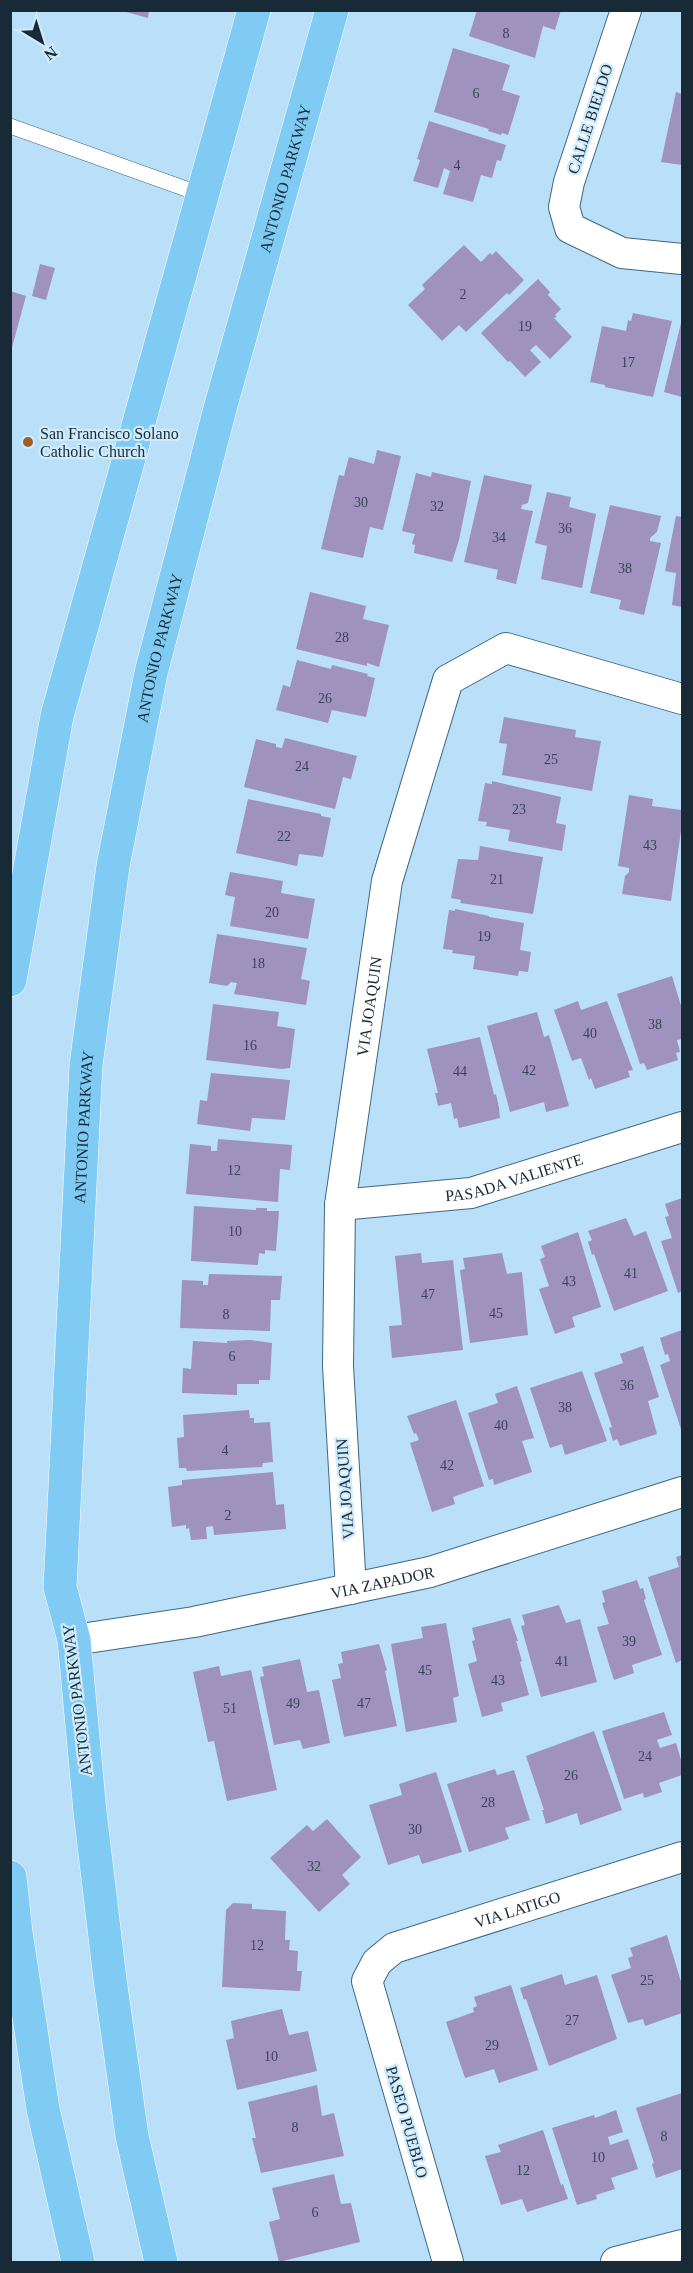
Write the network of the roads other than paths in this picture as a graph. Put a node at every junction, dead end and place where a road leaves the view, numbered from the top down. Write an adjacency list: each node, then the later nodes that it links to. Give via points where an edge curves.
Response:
1 (254, 10): 5 (main road)
2 (332, 10): 13 (main road, ANTONIO PARKWAY, via 221,405 151,673 113,866 86,1065 60,1587)
3 (626, 10): 6 (street, CALLE BIELDO, via 564,207 570,228 622,253)
4 (10, 126): 5 (lane)
5 (202, 195): 8 (main road, via 57,716)
6 (682, 259)
7 (682, 699): 10 (street, VIA JOAQUIN, via 506,648 448,680 387,881)
8 (10, 980)
9 (682, 1126): 10 (street, PASADA VALIENTE, via 471,1193)
10 (340, 1205): 12 (street, VIA JOAQUIN, via 338,1366)
11 (682, 1492): 12 (street, VIA ZAPADOR, via 430,1572)
12 (351, 1589): 13 (street, VIA ZAPADOR, via 194,1622)
13 (74, 1640): 19 (main road, ANTONIO PARKWAY, via 91,1823 119,2046 132,2136)
14 (682, 1857): 16 (street, VIA LATIGO, via 394,1948 377,1962)
15 (10, 1877): 18 (main road, via 43,2109)
16 (367, 1981): 20 (street, PASEO PUEBLO)
17 (682, 2245): 21 (street)
18 (78, 2262)
19 (161, 2262)
20 (448, 2262)
21 (616, 2262)

